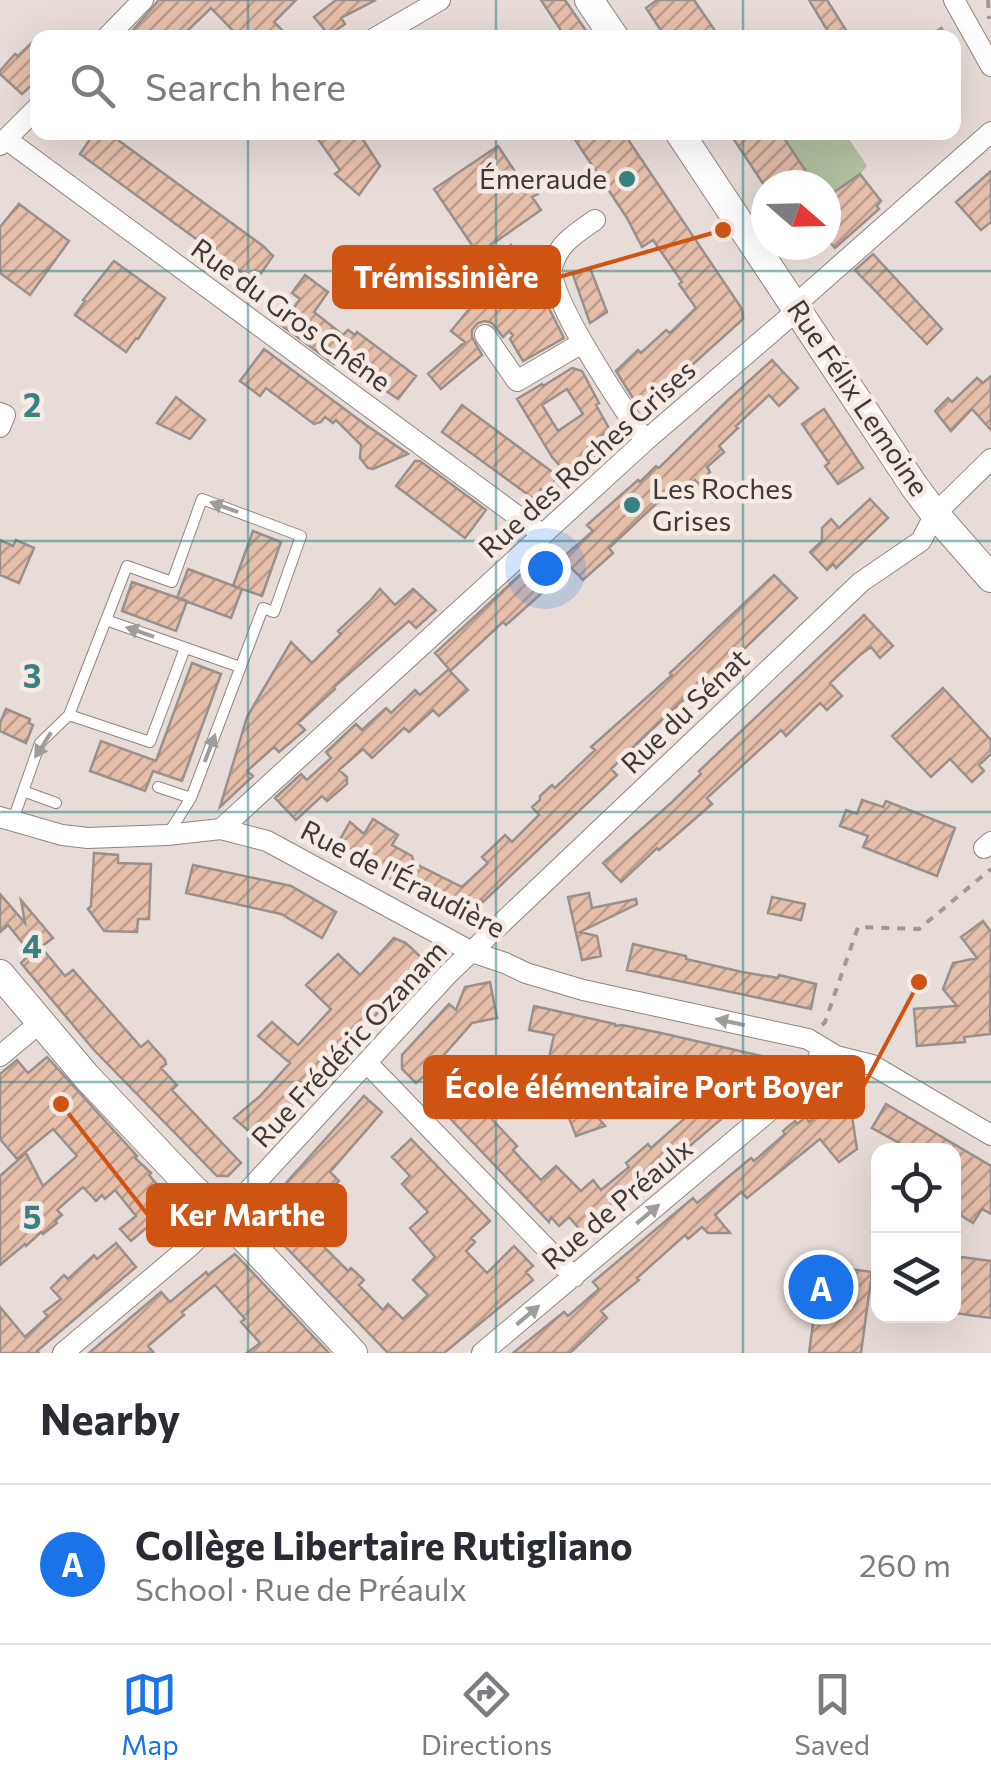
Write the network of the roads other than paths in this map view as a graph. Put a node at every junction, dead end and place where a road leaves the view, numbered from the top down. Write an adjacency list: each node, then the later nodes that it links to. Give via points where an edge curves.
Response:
1 (144, 0): 5 (street)
2 (440, 0): 6 (street)
3 (589, 0): 7 (street)
4 (954, 0): 8 (street)
5 (114, 30)
6 (389, 30)
7 (610, 30)
8 (991, 66)
9 (30, 115): 12 (street)
10 (991, 132): 14 (street, Rue des Roches Grises)
11 (685, 140): 14 (street, Rue Félix Lemoine)
12 (3, 142): 22 (street, Rue du Gros Chêne)
13 (594, 220): 16 (street, via 572,236 551,268)
14 (797, 306): 19 (street, Rue des Roches Grises); 21 (street, Rue Félix Lemoine)
15 (486, 335): 16 (street, via 517,381)
16 (582, 343): 19 (street)
17 (0, 412): 18 (street)
18 (0, 426)
19 (645, 441): 22 (street, Rue des Roches Grises)
20 (991, 460): 21 (street, Rue du Sénat)
21 (935, 514): 23 (street, Rue Félix Lemoine); 35 (street, Rue du Sénat, via 921,541 861,582)
22 (543, 534): 33 (street, Rue des Roches Grises)
23 (991, 578)
24 (106, 620): 25 (lane, one-way to 24); 26 (lane, one-way to 24, via 262,608 274,612 302,536 202,499 172,582 127,566); 27 (lane)
25 (185, 648): 26 (lane); 27 (lane, via 150,742)
26 (240, 667): 30 (lane, one-way to 26)
27 (69, 715): 29 (lane, one-way to 29, via 40,742)
28 (158, 787): 30 (lane)
29 (23, 791): 31 (lane); 32 (lane)
30 (191, 798): 34 (lane)
31 (56, 803)
32 (6, 819): 34 (street, Rue de l'Éraudière, via 88,838)
33 (221, 829): 34 (street, Rue de l'Éraudière); 35 (street, Rue de l'Éraudière, via 293,852)
34 (167, 835)
35 (472, 952): 38 (street, Rue de l'Éraudière, one-way to 35, via 583,990); 40 (street, Rue Frédéric Ozanam)
36 (0, 974): 37 (street)
37 (42, 1021): 39 (street); 42 (street, via 86,1076)
38 (815, 1044): 41 (street, Rue de l'Éraudière, via 872,1065); 43 (street, Rue de Préaulx, one-way to 38, via 806,1080)
39 (0, 1056)
40 (367, 1063): 42 (street, Rue Frédéric Ozanam); 43 (street)
41 (991, 1135)
42 (223, 1216): 44 (street, Rue Frédéric Ozanam); 45 (street)
43 (574, 1276): 46 (street, Rue de Préaulx, one-way to 43)
44 (63, 1353)
45 (353, 1353)
46 (482, 1353)

